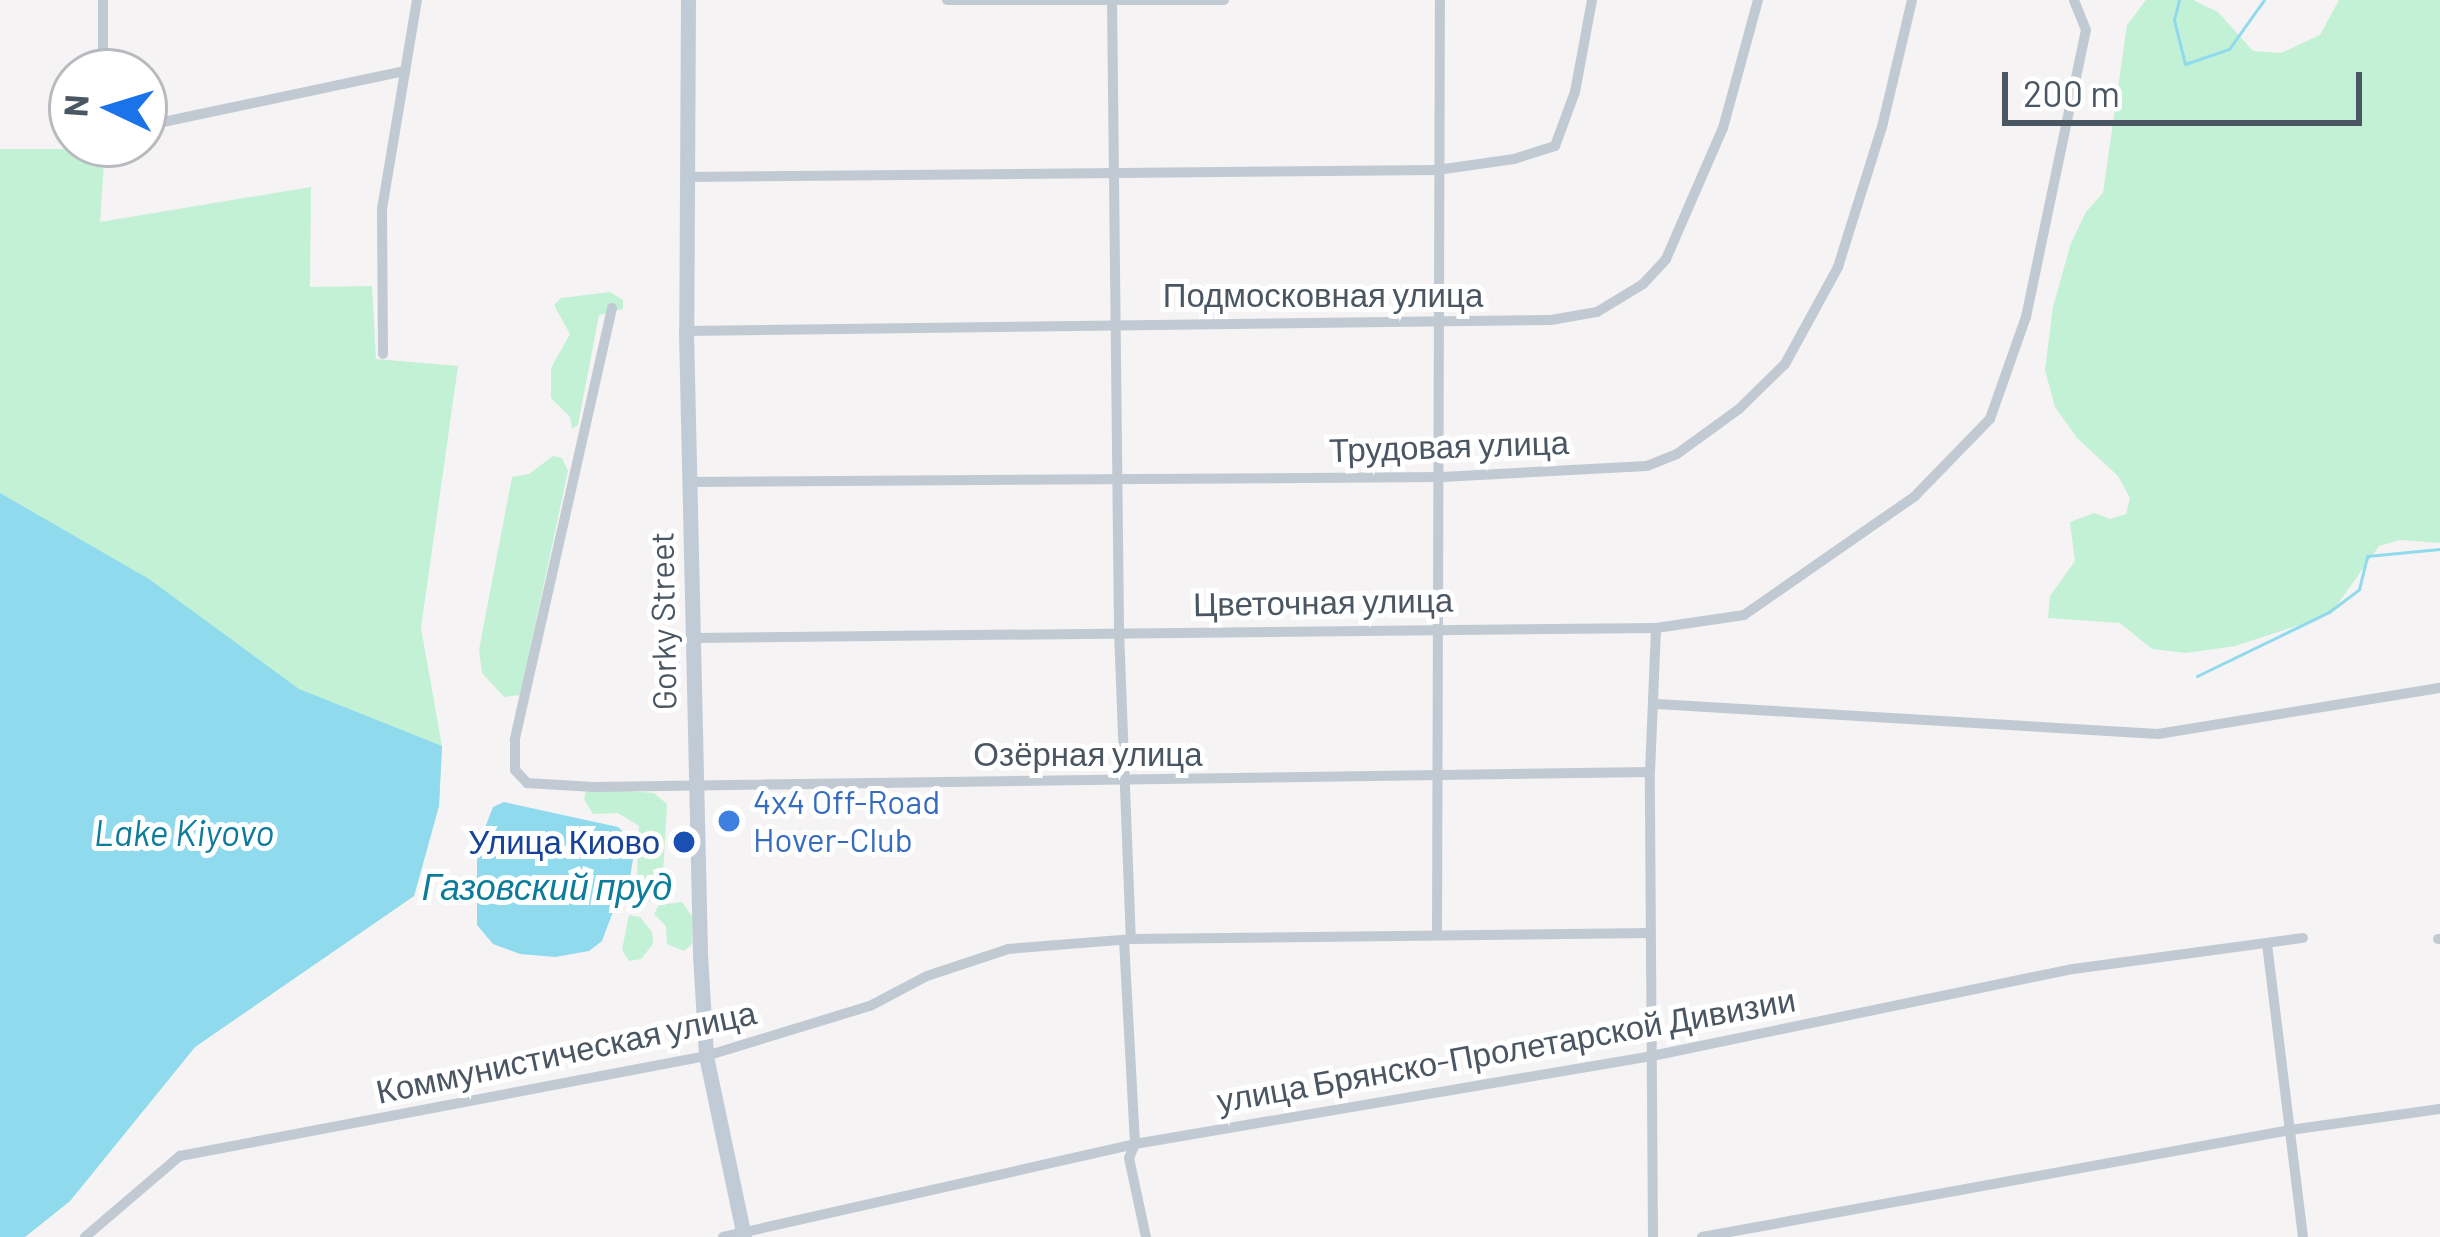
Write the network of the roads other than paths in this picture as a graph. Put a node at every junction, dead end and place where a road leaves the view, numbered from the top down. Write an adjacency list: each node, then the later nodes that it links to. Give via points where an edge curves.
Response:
1 (103, 0): 13 (street)
2 (417, 0): 14 (street)
3 (688, 0): 18 (street, Gorky Street)
4 (947, 0): 12 (street)
5 (1224, 0): 11 (street)
6 (1440, 0): 16 (street)
7 (1592, 0): 16 (street, via 1575,92 1555,146)
8 (1758, 0): 20 (street, Подмосковная улица, via 1723,128 1666,259 1643,284 1597,312)
9 (1912, 0): 24 (street, Трудовая улица, via 1838,267 1785,364 1739,409 1647,466)
10 (2074, 0): 28 (street, Цветочная улица, via 2086,30 2026,317 1990,419 1915,496 1744,615)
11 (1191, 1): 12 (street)
12 (1112, 2): 17 (street)
13 (103, 48)
14 (405, 71): 15 (street); 23 (street, via 382,209)
15 (168, 121)
16 (1437, 170): 17 (street); 20 (street)
17 (1117, 173): 18 (street); 21 (street)
18 (687, 177): 22 (street, Gorky Street)
19 (612, 308): 36 (street, Озёрная улица, via 515,740 515,770 527,783)
20 (1439, 322): 21 (street, Подмосковная улица); 24 (street)
21 (1120, 323): 22 (street, Подмосковная улица); 25 (street)
22 (686, 332): 26 (street, Gorky Street)
23 (383, 354)
24 (1442, 477): 25 (street, Трудовая улица); 27 (street)
25 (1119, 478): 26 (street, Трудовая улица); 29 (street)
26 (691, 482): 30 (street, Gorky Street)
27 (1439, 628): 28 (street, Цветочная улица); 29 (street, Цветочная улица); 34 (street)
28 (1656, 628): 32 (street)
29 (1119, 631): 30 (street, Цветочная улица); 35 (street)
30 (694, 638): 36 (street, Gorky Street)
31 (2440, 688): 32 (street, via 2158,734)
32 (1657, 704): 33 (street)
33 (1650, 772): 34 (street, Озёрная улица); 38 (street)
34 (1439, 778): 35 (street, Озёрная улица); 37 (street)
35 (1125, 781): 36 (street, Озёрная улица); 40 (street)
36 (697, 784): 42 (street, Gorky Street)
37 (1437, 932): 38 (street, Коммунистическая улица); 40 (street, Коммунистическая улица)
38 (1650, 933): 43 (street)
39 (2303, 938): 41 (street, улица Брянско-Пролетарской Дивизии)
40 (1128, 939): 42 (street, Коммунистическая улица, via 1008,949 870,1006); 46 (street)
41 (2266, 944): 43 (street, улица Брянско-Пролетарской Дивизии, via 2073,969); 45 (street)
42 (706, 1056): 47 (street, Gorky Street); 48 (street, Коммунистическая улица, via 180,1156)
43 (1652, 1056): 46 (street, улица Брянско-Пролетарской Дивизии); 51 (street)
44 (2440, 1108): 45 (street)
45 (2290, 1130): 52 (street); 53 (street)
46 (1135, 1144): 47 (street, улица Брянско-Пролетарской Дивизии); 50 (street, via 1129,1158)
47 (744, 1235): 49 (street, улица Брянско-Пролетарской Дивизии)
48 (86, 1237)
49 (723, 1237)
50 (1146, 1237)
51 (1653, 1237)
52 (1702, 1237)
53 (2303, 1237)

